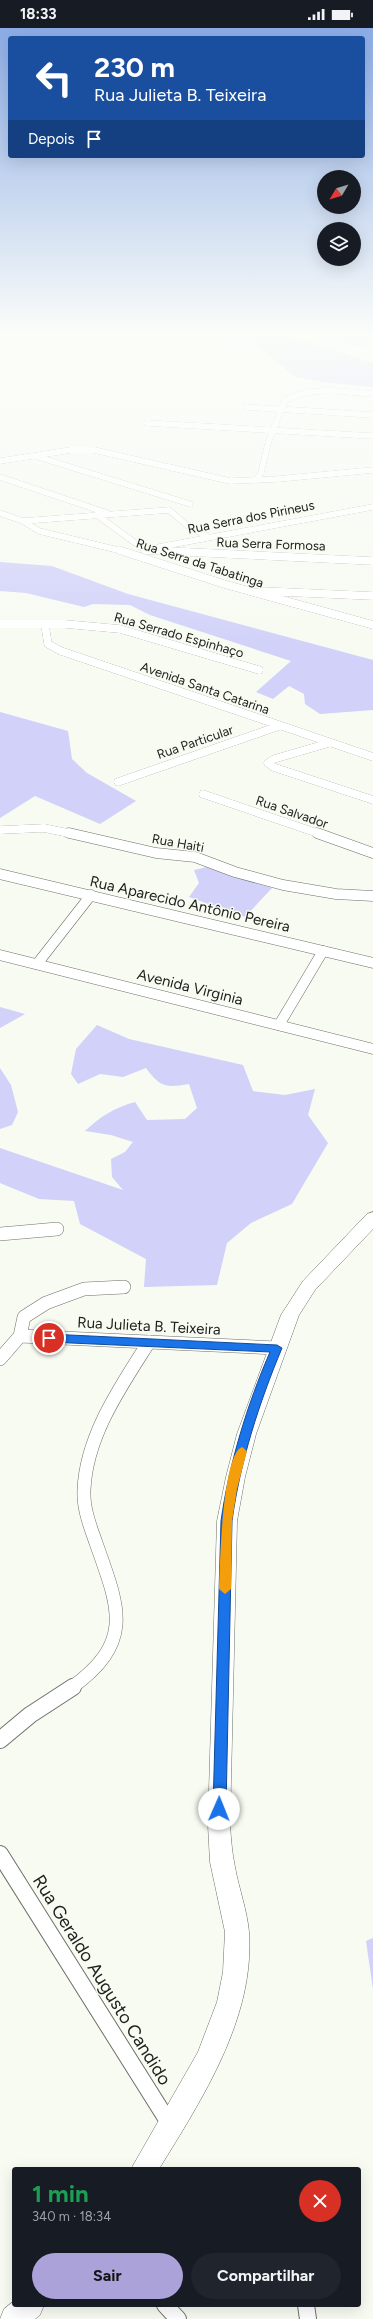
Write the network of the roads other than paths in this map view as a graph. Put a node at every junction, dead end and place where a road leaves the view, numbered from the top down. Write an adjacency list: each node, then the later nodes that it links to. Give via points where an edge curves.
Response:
1 (270, 440): 6 (street, via 262,473)
2 (35, 456): 3 (street); 6 (street, via 71,450 94,450 230,481); 7 (street)
3 (0, 461)
4 (373, 470): 6 (street)
5 (0, 477): 10 (street)
6 (256, 480)
7 (190, 504)
8 (373, 506): 13 (street, Rua Serra dos Pirineus)
9 (0, 513): 12 (street)
10 (109, 514): 11 (street); 13 (street, via 169,510 188,526)
11 (97, 515): 12 (street); 14 (street)
12 (23, 521): 15 (street, Rua Serra da Tabatinga, via 40,531)
13 (208, 537): 14 (street, Rua Serra dos Pirineus)
14 (145, 550): 15 (street, Rua Serra dos Pirineus); 16 (street, Rua Serra Formosa)
15 (134, 554): 17 (street, Rua Serra da Tabatinga)
16 (373, 561)
17 (244, 590): 18 (street); 21 (street, Rua Serra da Tabatinga)
18 (373, 596)
19 (0, 624): 20 (street, Rua Serrado Espinhaço)
20 (45, 625): 22 (street, Rua Serrado Espinhaço, via 120,629); 23 (street, Avenida Santa Catarina, via 48,644 61,652)
21 (373, 625)
22 (259, 670)
23 (279, 726): 24 (street, Avenida Santa Catarina); 26 (street, Rua Particular)
24 (329, 743): 25 (street, Avenida Santa Catarina); 28 (street, via 268,763 273,767)
25 (373, 757)
26 (118, 782)
27 (203, 794): 30 (street, Rua Salvador)
28 (373, 800)
29 (0, 830): 33 (street, Rua Haiti, via 44,828 156,853 195,857 235,872 284,885 336,894)
30 (373, 853)
31 (0, 874): 32 (street, Rua Aparecido Antônio Pereira)
32 (91, 895): 34 (street, Rua Aparecido Antônio Pereira); 37 (street)
33 (373, 896)
34 (323, 951): 36 (street, Rua Aparecido Antônio Pereira); 38 (street)
35 (0, 956): 37 (street, Avenida Virginia)
36 (373, 963)
37 (37, 964): 38 (street, Avenida Virginia)
38 (279, 1025): 39 (street, Avenida Virginia)
39 (373, 1049)
40 (373, 1218): 46 (main road, via 300,1296 285,1324)
41 (57, 1229): 42 (street)
42 (0, 1234)
43 (124, 1287): 44 (street, via 84,1289 46,1303 24,1317)
44 (20, 1336): 45 (street, Rua Julieta B. Teixeira); 47 (street)
45 (149, 1342): 46 (street, Rua Julieta B. Teixeira); 48 (street, via 127,1375 108,1413 93,1448 84,1480 84,1505 88,1524 110,1582 118,1616 116,1636 109,1653 87,1675)
46 (277, 1348): 50 (main road, via 264,1378 240,1457 231,1489 227,1521 219,1825 222,1865 236,1917 236,1969 233,1990 208,2056)
47 (0, 1359)
48 (0, 1740)
49 (0, 1854): 50 (street, Rua Geraldo Augusto Candido)
50 (171, 2126): 51 (main road)
51 (145, 2167)
52 (28, 2307): 55 (main road)
53 (167, 2307): 56 (street)
54 (306, 2307): 57 (street)
55 (14, 2319)
56 (178, 2319)
57 (308, 2319)

